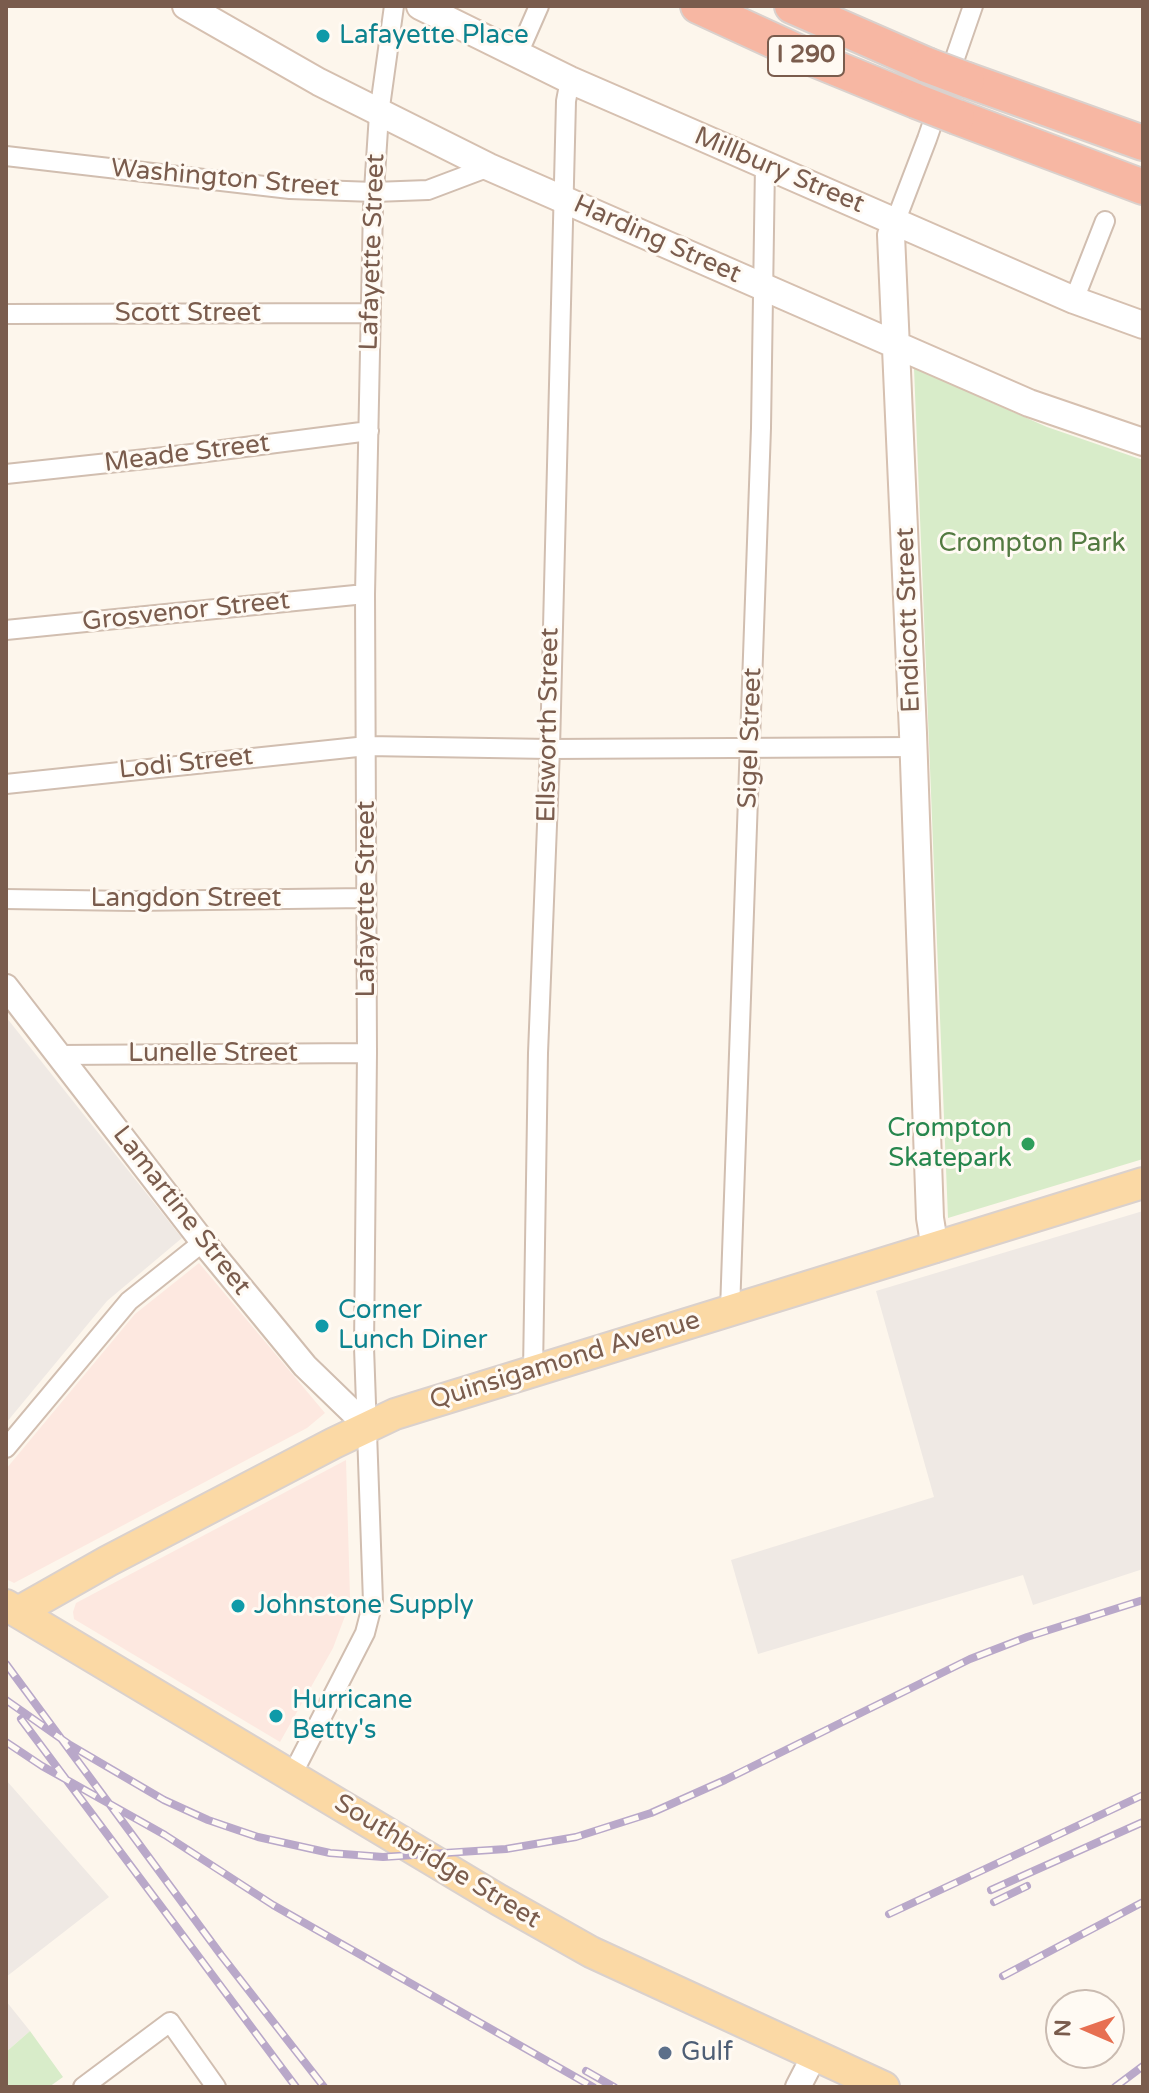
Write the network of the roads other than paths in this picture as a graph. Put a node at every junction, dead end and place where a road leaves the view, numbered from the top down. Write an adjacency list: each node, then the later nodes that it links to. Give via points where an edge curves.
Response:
1 (186, 6): 12 (main road, Harding Street)
2 (394, 6): 12 (street, Lafayette Street)
3 (420, 6): 9 (main road, Millbury Street)
4 (539, 6): 9 (street)
5 (698, 6): 17 (highway, I 290, bridge, via 916,101)
6 (792, 6): 10 (highway, I 290)
7 (817, 6): 10 (highway)
8 (973, 6): 20 (street, Endicott Street)
9 (518, 54): 11 (main road, Millbury Street)
10 (927, 65): 13 (highway, I 290, bridge)
11 (570, 80): 15 (main road, Millbury Street); 19 (street, Ellsworth Street)
12 (379, 114): 16 (main road, Harding Street); 18 (street, Lafayette Street)
13 (1143, 143)
14 (6, 156): 18 (street, Washington Street, via 290,189)
15 (765, 165): 20 (main road, Millbury Street); 22 (street, Sigel Street)
16 (489, 167): 18 (street, Washington Street, via 428,190); 19 (main road, Harding Street)
17 (1143, 187)
18 (374, 192): 24 (street, Lafayette Street)
19 (563, 198): 22 (main road, Harding Street); 36 (street, Ellsworth Street)
20 (896, 220): 23 (main road, Millbury Street); 27 (main road, Endicott Street, via 891,235)
21 (1105, 221): 23 (street)
22 (761, 287): 27 (main road, Harding Street); 34 (street, Sigel Street)
23 (1074, 300): 26 (main road, Millbury Street)
24 (369, 313): 25 (street, Scott Street); 28 (street, Lafayette Street)
25 (6, 314)
26 (1143, 325)
27 (896, 344): 29 (main road, Harding Street, via 1029,403); 35 (main road, Endicott Street)
28 (369, 431): 30 (street, Meade Street); 31 (street, Lafayette Street)
29 (1143, 442)
30 (6, 474)
31 (365, 594): 32 (street, Grosvenor Street); 33 (street, Lafayette Street)
32 (6, 630)
33 (367, 746): 36 (street, Lodi Street); 37 (street, Lodi Street); 38 (street, Lafayette Street)
34 (751, 747): 35 (street, Lodi Street); 36 (street, Lodi Street); 46 (street, Sigel Street)
35 (914, 747): 45 (main road, Endicott Street)
36 (550, 749): 47 (street, Ellsworth Street)
37 (6, 784)
38 (365, 898): 39 (street, Langdon Street); 41 (street, Lafayette Street)
39 (6, 899)
40 (6, 987): 42 (street, Lamartine Street)
41 (367, 1053): 42 (street, Lunelle Street); 48 (street, Lafayette Street)
42 (59, 1055): 44 (street, Lamartine Street)
43 (1143, 1183): 45 (main road, Quinsigamond Avenue)
44 (203, 1242): 48 (street, Lamartine Street, via 305,1366); 49 (street, via 129,1301)
45 (935, 1249): 46 (main road, Quinsigamond Avenue)
46 (730, 1310): 47 (main road, Quinsigamond Avenue)
47 (533, 1371): 48 (main road, Quinsigamond Avenue)
48 (367, 1426): 50 (main road, Quinsigamond Avenue); 51 (street, Lafayette Street, via 371,1613 361,1643)
49 (6, 1448)
50 (12, 1609): 51 (main road, Southbridge Street)
51 (292, 1775): 52 (main road, Southbridge Street, via 591,1952)
52 (814, 2056): 55 (street); 56 (main road, Southbridge Street)
53 (83, 2087): 54 (street, via 170,2022)
54 (216, 2087)
55 (798, 2087)
56 (884, 2087)

